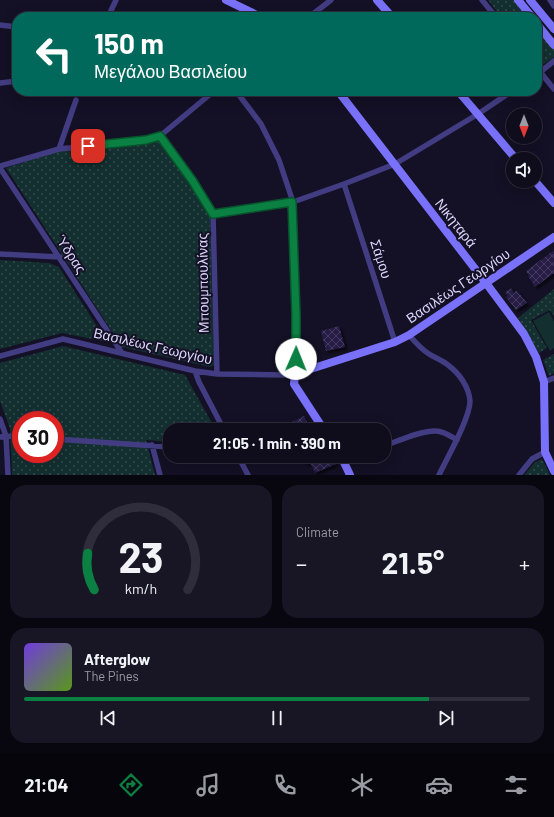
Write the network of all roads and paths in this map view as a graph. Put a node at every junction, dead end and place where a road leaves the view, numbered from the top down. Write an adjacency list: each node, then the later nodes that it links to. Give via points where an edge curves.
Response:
1 (116, 0): 10 (street)
2 (226, 0): 11 (street)
3 (331, 0): 12 (street)
4 (377, 0): 13 (street)
5 (482, 0): 14 (street)
6 (518, 0): 15 (street)
7 (530, 0): 16 (street)
8 (550, 0): 9 (street)
9 (554, 6)
10 (110, 12)
11 (251, 12)
12 (315, 12)
13 (388, 12)
14 (492, 12)
15 (528, 12)
16 (540, 12)
17 (542, 14): 20 (street)
18 (0, 25): 19 (street)
19 (12, 26)
20 (554, 29)
21 (542, 30): 22 (street)
22 (554, 45)
23 (554, 61): 24 (street)
24 (542, 68)
25 (542, 76): 28 (street)
26 (12, 81): 27 (street)
27 (0, 83)
28 (554, 89)
29 (208, 96): 36 (street)
30 (240, 96): 43 (street, via 261,124 279,160)
31 (342, 96): 39 (street, Νικηταρά)
32 (462, 96): 35 (street)
33 (505, 96): 35 (street)
34 (76, 100): 37 (street)
35 (478, 114): 38 (street); 39 (street)
36 (160, 136): 37 (street, via 146,140); 45 (street, Μπουμπουλίνας)
37 (59, 149): 40 (street)
38 (510, 152)
39 (395, 164): 41 (street); 49 (street, Νικηταρά)
40 (0, 167): 48 (street, Ύδρας)
41 (344, 184): 43 (street); 51 (street, Σάμου)
42 (541, 188): 44 (street)
43 (292, 202): 45 (street); 56 (street, via 296,315)
44 (554, 203)
45 (213, 214): 55 (street, Μπουμπουλίνας)
46 (554, 237): 49 (street, Βασιλέως Γεωργίου)
47 (0, 254): 48 (street)
48 (60, 257): 52 (street, Ύδρας)
49 (486, 283): 50 (street, Βασιλέως Γεωργίου); 58 (street, Νικηταρά, via 524,334 536,357)
50 (409, 335): 51 (street, Βασιλέως Γεωργίου); 64 (street, via 420,348 448,365 467,387 470,401 468,414)
51 (394, 342): 56 (street, Βασιλέως Γεωργίου)
52 (122, 353): 53 (street, Βασιλέως Γεωργίου, via 63,339); 54 (street, Βασιλέως Γεωργίου)
53 (0, 356)
54 (195, 371): 55 (street, Βασιλέως Γεωργίου); 60 (street)
55 (217, 374): 56 (street, Βασιλέως Γεωργίου)
56 (295, 374): 61 (street, via 294,384)
57 (554, 378): 58 (street)
58 (544, 382): 68 (street, Νικηταρά)
59 (0, 419): 62 (street)
60 (220, 423)
61 (319, 423)
62 (3, 436): 72 (street)
63 (64, 440): 66 (street)
64 (456, 440): 65 (street, via 436,431); 76 (street)
65 (391, 444)
66 (152, 445): 67 (street); 73 (street)
67 (163, 446)
68 (545, 452): 71 (street, Νικηταρά); 77 (street, via 532,459)
69 (242, 463): 74 (street)
70 (344, 463): 75 (street)
71 (554, 471)
72 (8, 475)
73 (160, 475)
74 (248, 475)
75 (350, 475)
76 (439, 475)
77 (519, 475)

